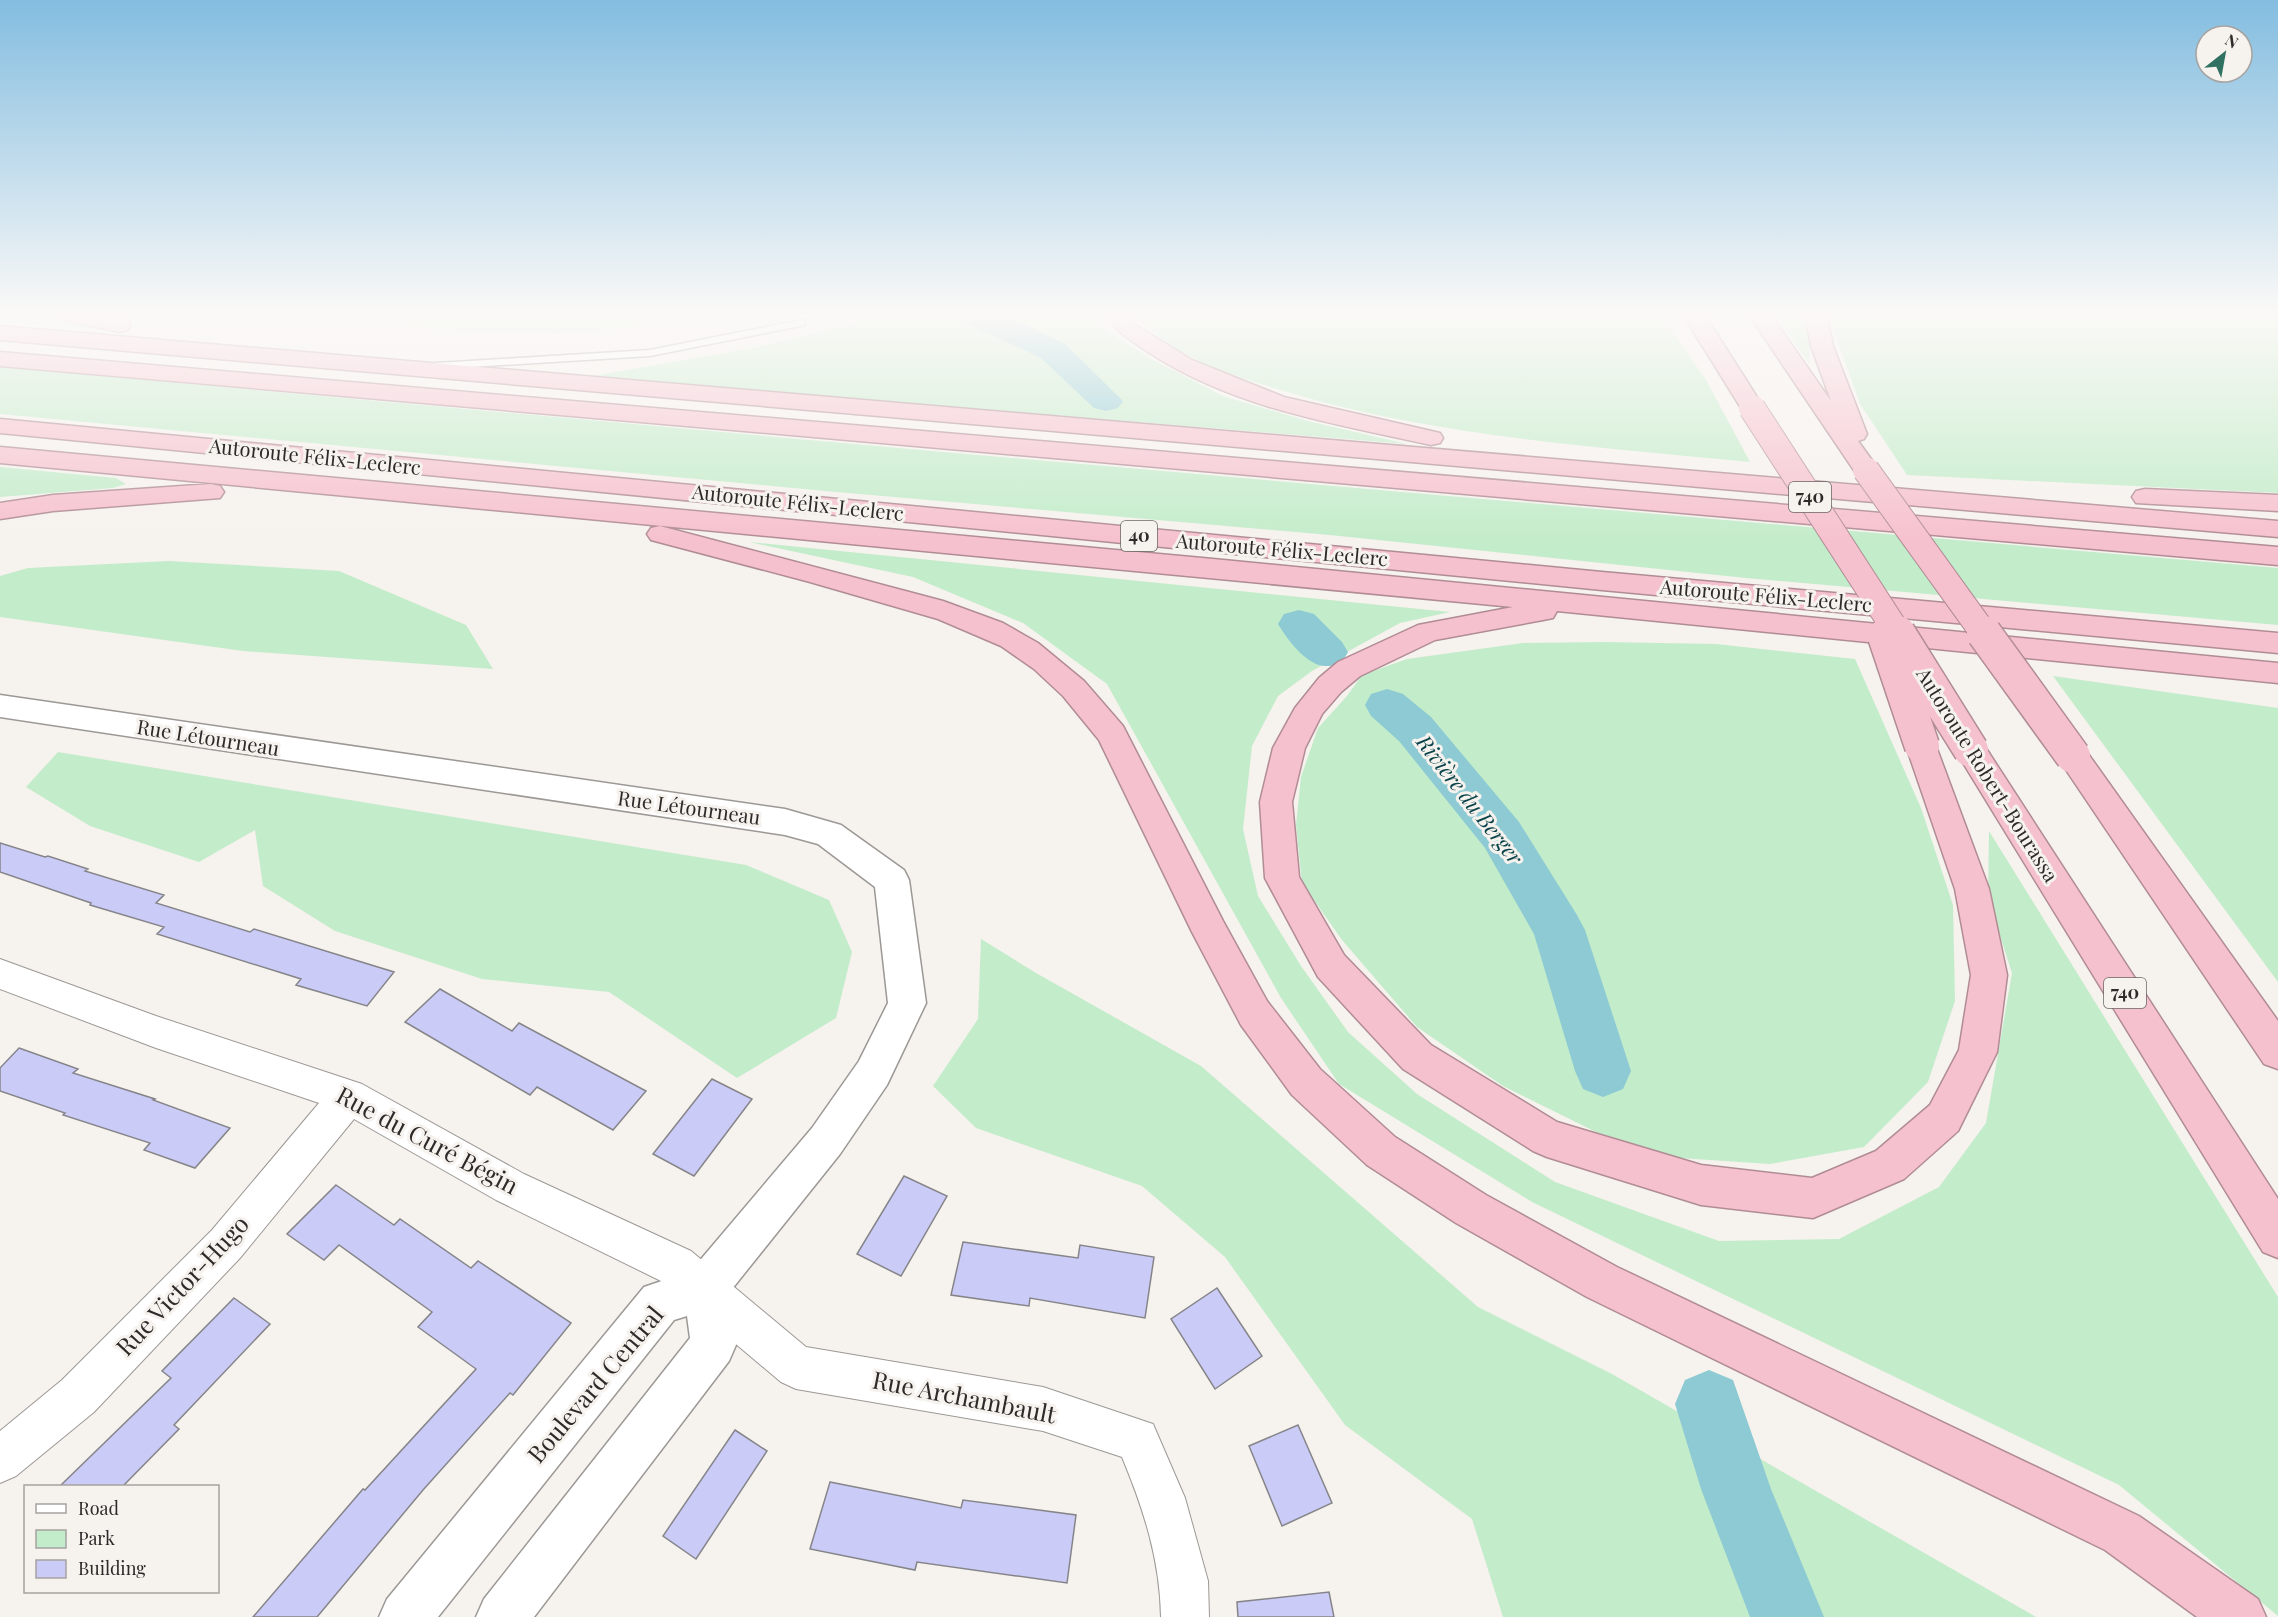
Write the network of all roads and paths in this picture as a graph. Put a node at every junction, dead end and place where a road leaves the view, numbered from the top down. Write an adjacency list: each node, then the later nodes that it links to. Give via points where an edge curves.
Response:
1 (364, 390): 17 (highway)
2 (664, 390): 10 (highway)
3 (1246, 390): 10 (highway, via 1277,403 1421,436)
4 (1741, 390): 18 (highway, Autoroute Robert-Bourassa / 740, bridge)
5 (1819, 390): 7 (highway)
6 (1832, 390): 7 (highway)
7 (1838, 414): 23 (highway, bridge, via 1866,470)
8 (0, 426): 20 (highway, Autoroute Félix-Leclerc / 40)
9 (0, 455): 11 (highway)
10 (1682, 478): 12 (highway)
11 (336, 487): 14 (highway); 15 (highway, via 53,502)
12 (1919, 498): 13 (highway, via 1974,489); 16 (highway)
13 (2278, 503)
14 (556, 508): 19 (highway); 34 (highway, via 798,568 912,601 994,630 1035,656 1067,681 1112,734 1254,1013 1306,1082 1382,1151 1471,1209 1602,1282 2122,1533)
15 (0, 511)
16 (2278, 529)
17 (2278, 556)
18 (1869, 586): 19 (highway, bridge, via 1972,889 1989,975 1978,1052 1944,1118 1890,1165 1813,1198 1701,1185 1547,1138 1417,1057 1331,966 1282,878 1276,802 1289,748 1310,708 1330,685 1349,669 1428,632); 28 (highway, Autoroute Robert-Bourassa / 740, bridge)
19 (1577, 603): 21 (highway)
20 (2278, 643)
21 (2278, 673)
22 (0, 706): 29 (street, Rue Létourneau, via 785,822 829,834 892,880 907,1003 873,1073 826,1141)
23 (2137, 848): 25 (highway); 26 (highway)
24 (0, 974): 27 (street, Rue du Curé Bégin, via 156,1032)
25 (2278, 1023)
26 (2278, 1052)
27 (349, 1096): 29 (street, Rue du Curé Bégin, via 510,1187 676,1266); 30 (street, Rue Victor-Hugo, via 226,1244 78,1396)
28 (2278, 1237)
29 (705, 1288): 31 (street, Boulevard Central, via 660,1303); 32 (street, via 713,1345); 33 (street, Rue Archambault, via 796,1367 1043,1409 1137,1440 1162,1498 1184,1581)
30 (0, 1460)
31 (405, 1617)
32 (502, 1617)
33 (1185, 1617)
34 (2240, 1617)

